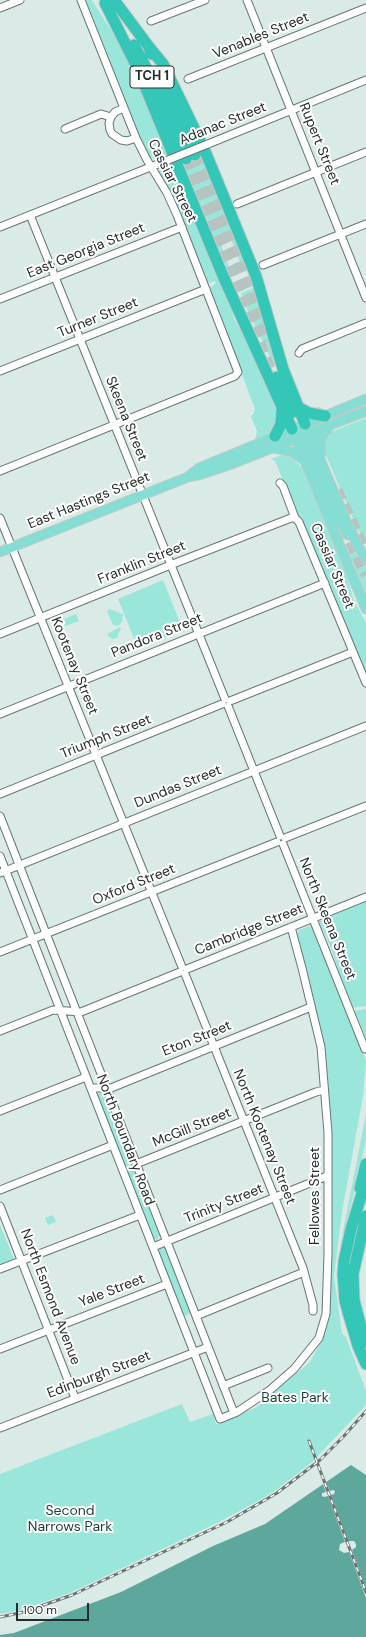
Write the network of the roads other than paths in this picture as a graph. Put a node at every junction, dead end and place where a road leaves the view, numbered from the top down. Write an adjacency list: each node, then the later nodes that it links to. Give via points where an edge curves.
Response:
1 (20, 0): 6 (street)
2 (81, 0): 13 (street, Cassiar Street)
3 (205, 0): 8 (street)
4 (248, 0): 10 (street, Rupert Street)
5 (107, 1): 9 (highway, TCH 1); 9 (highway, TCH 1, via 150,74 191,157); 33 (highway)
6 (0, 8)
7 (366, 8): 10 (street, Venables Street)
8 (151, 22)
9 (149, 47): 38 (highway, via 163,64 205,151 256,276 278,354)
10 (267, 48): 11 (street, Venables Street); 14 (street, Rupert Street)
11 (188, 80)
12 (366, 80): 14 (street, Adanac Street)
13 (124, 108): 15 (street); 17 (street, Cassiar Street)
14 (291, 111): 19 (street, Adanac Street, bridge); 20 (street, Rupert Street)
15 (111, 117): 16 (street, via 101,114); 17 (street, via 110,130 116,138 127,141)
16 (65, 129)
17 (136, 138): 19 (street, Cassiar Street)
18 (366, 152): 20 (street)
19 (151, 167): 22 (street, Adanac Street); 25 (street, Cassiar Street, via 170,199)
20 (316, 173): 21 (street); 26 (street, Rupert Street)
21 (237, 204)
22 (30, 215): 24 (street, Adanac Street); 28 (street, Skeena Street)
23 (366, 224): 26 (street)
24 (0, 227)
25 (182, 227): 28 (street, East Georgia Street); 29 (street, Cassiar Street)
26 (340, 234): 27 (street); 30 (street, Rupert Street)
27 (263, 265)
28 (55, 277): 31 (street, East Georgia Street); 34 (street, Skeena Street)
29 (206, 289): 34 (street, Turner Street); 42 (street, Cassiar Street, via 237,374)
30 (366, 298)
31 (0, 299)
32 (366, 323): 35 (street, via 302,349)
33 (246, 325): 39 (highway); 43 (highway, via 265,353)
34 (80, 339): 36 (street, Turner Street); 42 (street, Skeena Street)
35 (299, 353)
36 (0, 371)
37 (366, 400): 41 (main road, East Hastings Street)
38 (298, 407): 41 (highway); 43 (highway)
39 (282, 408): 43 (highway); 44 (highway, via 281,424)
40 (366, 411): 41 (main road, East Hastings Street)
41 (327, 421): 43 (main road, East Hastings Street); 47 (main road, via 320,439)
42 (114, 425): 48 (street); 51 (street, Skeena Street)
43 (301, 431): 44 (main road, East Hastings Street); 45 (main road, East Hastings Street); 46 (main road); 47 (main road); 55 (main road, via 341,525)
44 (275, 436): 49 (main road, East Hastings Street, via 199,468)
45 (274, 448): 46 (main road, via 292,452); 49 (main road, East Hastings Street)
46 (304, 460): 60 (main road)
47 (322, 462): 55 (main road)
48 (0, 471)
49 (188, 477): 51 (main road, East Hastings Street)
50 (280, 483): 53 (street, Cassiar Street)
51 (143, 495): 54 (main road, East Hastings Street); 58 (street, Skeena Street)
52 (0, 518): 54 (street, Kootenay Street)
53 (295, 518): 58 (street, Franklin Street); 59 (street, Cassiar Street)
54 (12, 547): 56 (main road, East Hastings Street); 61 (street, Kootenay Street)
55 (359, 548): 57 (main road)
56 (0, 552)
57 (366, 558)
58 (171, 565): 61 (street, Franklin Street); 62 (street, Skeena Street)
59 (325, 583): 62 (street, Pandora Street); 64 (street, Cassiar Street)
60 (366, 608)
61 (41, 618): 63 (street, Franklin Street); 66 (street, Kootenay Street)
62 (199, 633): 66 (street, Pandora Street); 67 (street, Skeena Street)
63 (0, 634)
64 (353, 652): 65 (street, Cassiar Street); 67 (street, Triumph Street)
65 (366, 683)
66 (69, 687): 68 (street, Pandora Street); 70 (street, Kootenay Street)
67 (226, 703): 70 (street, Triumph Street); 71 (street, Skeena Street)
68 (0, 714)
69 (366, 726): 71 (street, Dundas Street)
70 (96, 755): 72 (street, Triumph Street); 75 (street, Kootenay Street)
71 (254, 771): 75 (street, Dundas Street); 76 (street, North Skeena Street)
72 (0, 794)
73 (366, 806): 76 (street, Oxford Street)
74 (0, 816): 78 (street, North Boundary Road)
75 (123, 824): 78 (street, Dundas Street); 80 (street, North Kootenay Street)
76 (281, 840): 80 (street, Oxford Street); 82 (street, North Skeena Street)
77 (0, 856): 79 (street, North Boundary Road)
78 (19, 865): 79 (street, Dundas Street); 84 (street, North Boundary Road)
79 (3, 872): 85 (street, North Boundary Road)
80 (151, 892): 84 (street, Oxford Street); 87 (street, North Kootenay Street)
81 (366, 897): 82 (street, Cambridge Street)
82 (313, 918): 83 (street, Cambridge Street); 93 (street, North Skeena Street)
83 (291, 927): 87 (street, Cambridge Street); 88 (street, Fellowes Street)
84 (46, 934): 85 (street, Oxford Street); 90 (street, North Boundary Road)
85 (32, 940): 86 (street, Oxford Street); 89 (street, North Boundary Road)
86 (0, 952)
87 (183, 971): 90 (street, Cambridge Street); 92 (street, North Kootenay Street)
88 (311, 1007): 92 (street, Eton Street); 97 (street, Fellowes Street, via 320,1047)
89 (60, 1011): 90 (street, Cambridge Street); 91 (street, Cambridge Street, via 53,1010); 94 (street, North Boundary Road)
90 (76, 1011): 96 (street, North Boundary Road)
91 (0, 1031)
92 (214, 1046): 96 (street, Eton Street); 99 (street, North Kootenay Street)
93 (365, 1049)
94 (86, 1077): 95 (street, North Boundary Road); 98 (street)
95 (91, 1088): 96 (street, Eton Street); 100 (street, North Boundary Road)
96 (106, 1088): 101 (street, North Boundary Road)
97 (324, 1090): 99 (street, McGill Street); 103 (street, Fellowes Street, via 328,1133)
98 (0, 1111)
99 (243, 1121): 101 (street, McGill Street); 106 (street, North Kootenay Street)
100 (113, 1145): 105 (street); 108 (street, North Boundary Road)
101 (136, 1164): 112 (street, North Boundary Road)
102 (366, 1164): 111 (highway)
103 (327, 1176): 106 (street, Trinity Street); 130 (street, Fellowes Street, via 326,1314 322,1332 292,1372)
104 (366, 1180): 111 (highway)
105 (0, 1190)
106 (274, 1197): 112 (street, Trinity Street); 116 (street, North Kootenay Street)
107 (0, 1206): 114 (street, North Esmond Avenue)
108 (140, 1215): 113 (street, North Boundary Road); 114 (street)
109 (366, 1216): 110 (highway)
110 (364, 1227): 121 (highway, via 354,1274)
111 (351, 1229): 121 (highway, via 344,1261 344,1287 345,1301)
112 (166, 1241): 113 (street, Trinity Street); 119 (street, North Boundary Road)
113 (153, 1247): 117 (street, North Boundary Road)
114 (22, 1261): 115 (street); 120 (street, North Esmond Avenue)
115 (0, 1269)
116 (304, 1272): 118 (street, North Kootenay Street); 119 (street)
117 (167, 1284): 120 (street, Yale Street); 125 (street, North Boundary Road)
118 (313, 1311)
119 (196, 1316): 123 (street, North Boundary Road)
120 (48, 1330): 124 (street, Yale Street); 129 (street, North Esmond Avenue)
121 (358, 1332): 122 (highway); 126 (highway)
122 (366, 1342)
123 (208, 1347): 125 (street, Edinburgh Street); 128 (street, North Boundary Road)
124 (0, 1349)
125 (194, 1352): 129 (street, Edinburgh Street); 131 (street, North Boundary Road)
126 (366, 1364)
127 (268, 1368): 128 (street)
128 (223, 1386): 130 (street, North Boundary Road)
129 (75, 1398): 132 (street, Edinburgh Street)
130 (234, 1413): 131 (street, Fellowes Street)
131 (220, 1419)
132 (0, 1428)

